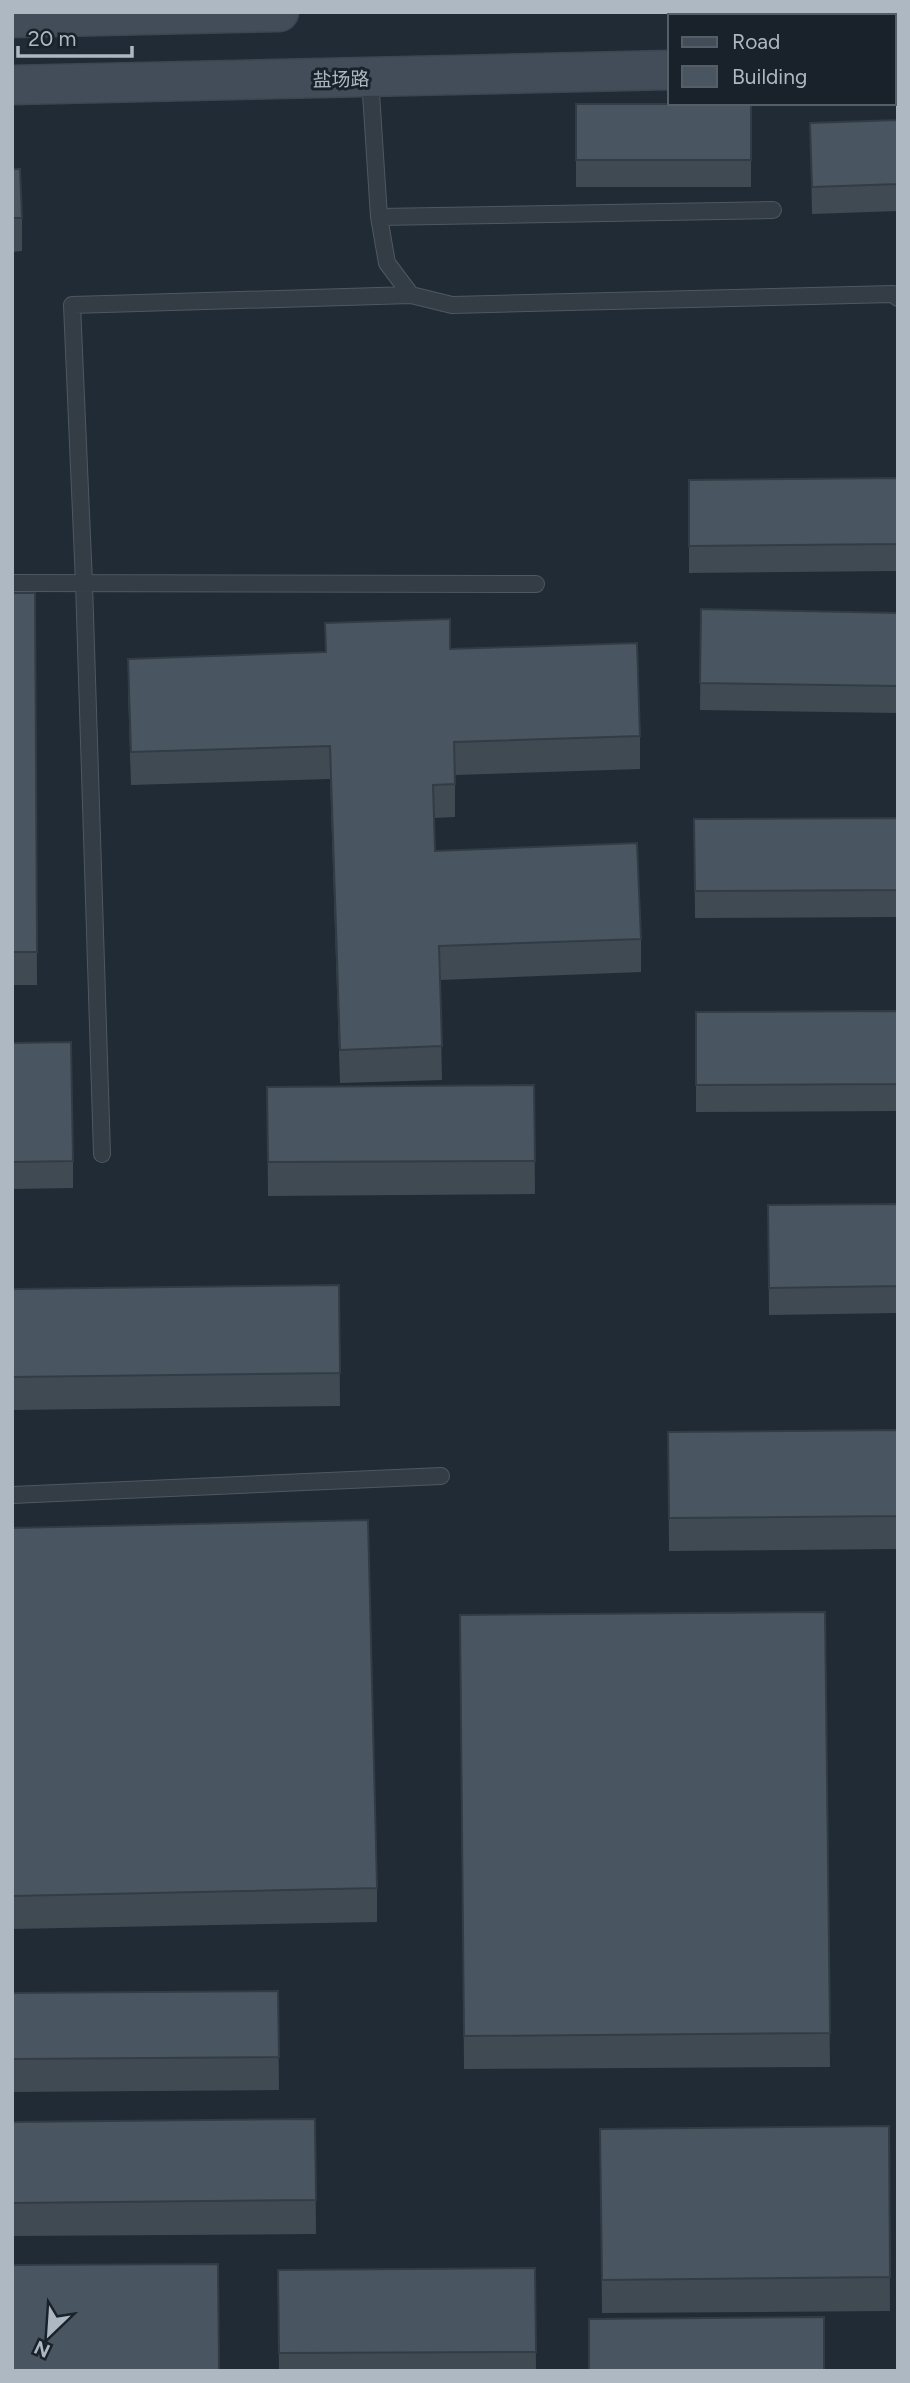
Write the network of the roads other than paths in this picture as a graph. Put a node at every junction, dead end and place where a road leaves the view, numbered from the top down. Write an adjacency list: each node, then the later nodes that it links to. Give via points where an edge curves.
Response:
1 (279, 12): 2 (main road)
2 (12, 18)
3 (668, 71): 4 (main road, 盐场路)
4 (370, 78): 5 (main road, 盐场路); 7 (lane)
5 (12, 85)
6 (773, 210): 7 (lane)
7 (379, 217): 8 (lane, via 387,263)
8 (411, 295): 9 (lane, via 452,304 893,294); 11 (lane, via 72,305)
9 (898, 298)
10 (12, 583): 11 (lane)
11 (84, 583): 12 (lane); 13 (lane)
12 (536, 584)
13 (102, 1154)
14 (441, 1476): 15 (lane)
15 (12, 1495)

